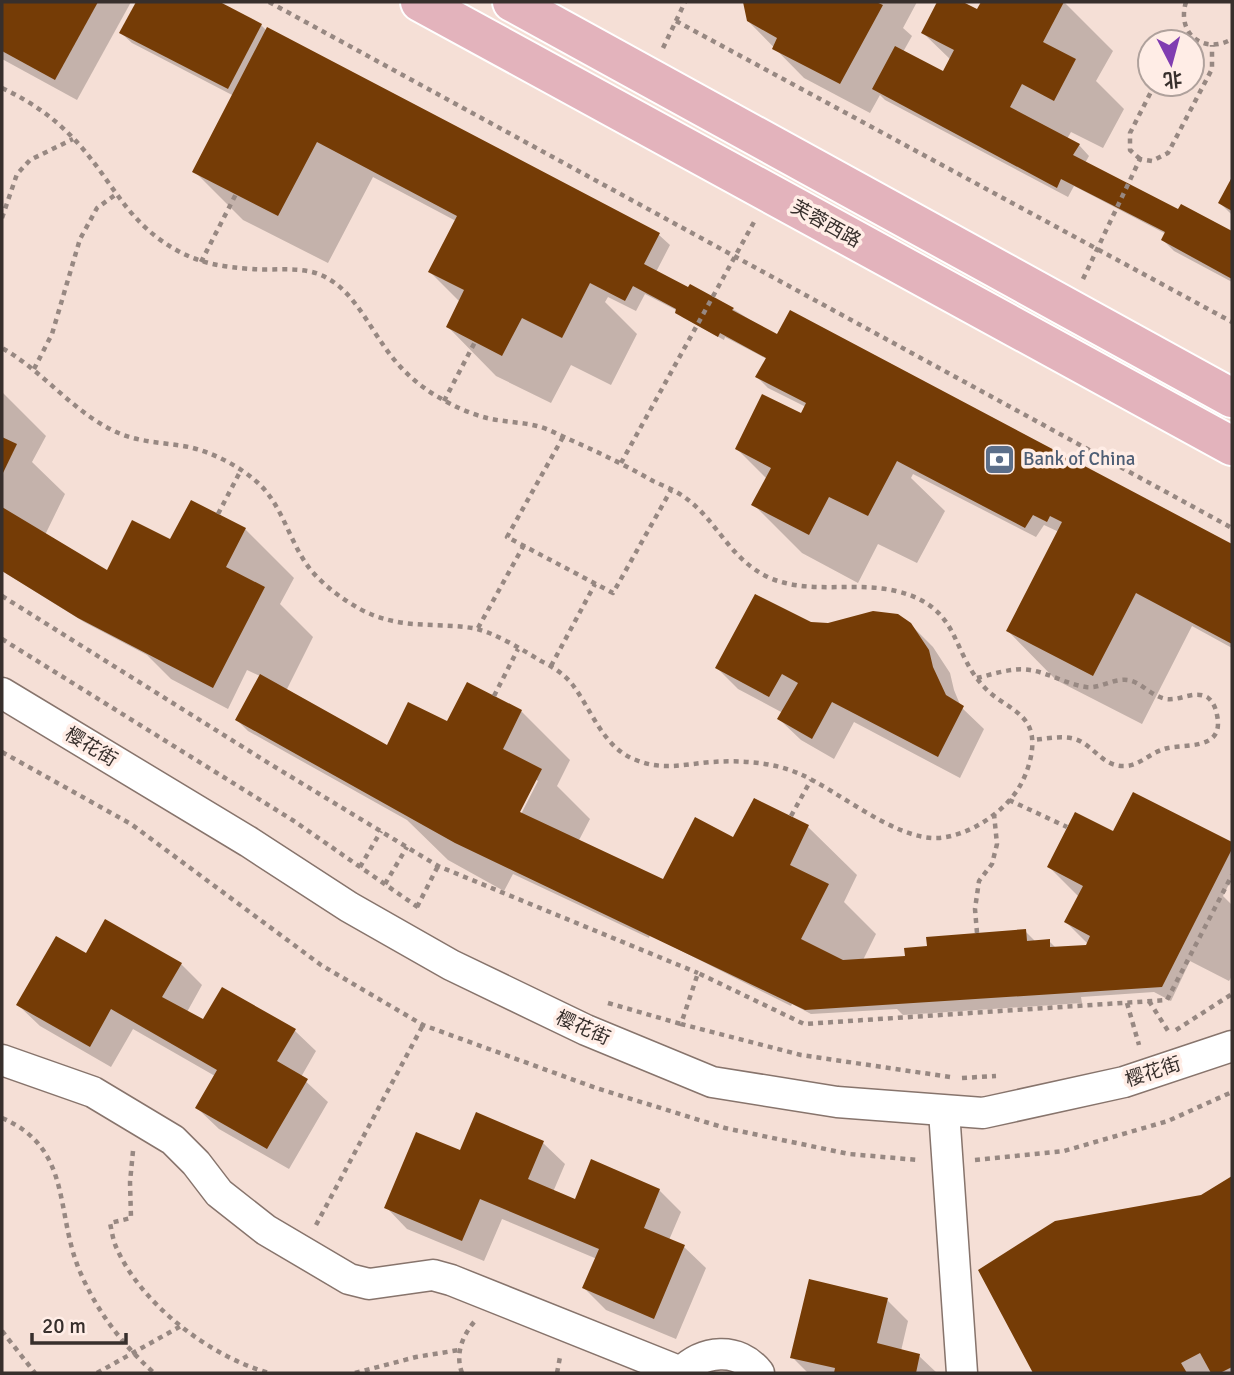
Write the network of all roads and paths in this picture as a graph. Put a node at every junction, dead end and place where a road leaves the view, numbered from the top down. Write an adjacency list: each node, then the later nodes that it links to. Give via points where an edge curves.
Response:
1 (270, 2): 21 (path)
2 (420, 2): 16 (main road, 芙蓉西路)
3 (512, 2): 11 (main road)
4 (685, 2): 6 (path)
5 (1186, 2): 7 (path, via 1183,11)
6 (676, 20): 11 (path); 20 (path)
7 (1188, 28)
8 (1232, 39): 10 (path)
9 (1206, 42): 10 (path)
10 (1212, 45): 15 (path, via 1212,69 1168,153 1152,161)
11 (649, 78): 23 (main road)
12 (2, 88): 14 (path, via 51,116)
13 (1148, 98): 15 (path, via 1130,132 1130,150)
14 (73, 139): 18 (path); 19 (path, via 30,160 17,174)
15 (1140, 159): 20 (path)
16 (770, 193): 21 (path); 31 (main road, 芙蓉西路)
17 (236, 194): 22 (path)
18 (115, 195): 22 (path, via 143,226 170,247); 27 (path, via 97,208 80,239 52,334)
19 (2, 218)
20 (1098, 249): 23 (path); 24 (path)
21 (735, 255): 32 (path); 36 (path)
22 (201, 262): 29 (path, via 302,270 328,278 360,307 411,379)
23 (1069, 308): 28 (main road)
24 (1232, 322)
25 (475, 342): 29 (path)
26 (2, 348): 27 (path)
27 (34, 369): 33 (path, via 108,429 136,441 197,448)
28 (1232, 398)
29 (444, 401): 30 (path, via 484,418 543,427)
30 (563, 437): 32 (path); 37 (path, via 507,537)
31 (1232, 446)
32 (621, 463): 34 (path)
33 (241, 470): 35 (path); 40 (path, via 273,499 309,568 332,591 363,611 393,622)
34 (671, 490): 38 (path, via 613,593); 44 (path, via 687,499 736,556 770,578 812,587 895,590 928,603 952,628)
35 (218, 514)
36 (1232, 528)
37 (524, 545): 38 (path); 40 (path)
38 (595, 583): 43 (path)
39 (2, 596): 53 (path)
40 (478, 628): 42 (path)
41 (2, 639): 56 (path)
42 (518, 649): 43 (path); 46 (path)
43 (550, 666): 48 (path, via 568,677 602,733 629,758 666,768 753,761)
44 (977, 678): 47 (path, via 1026,722); 47 (path, via 1030,670 1089,688 1129,680 1168,699 1196,694 1209,698 1219,720 1216,731 1199,746 1166,748 1127,766 1113,765 1076,739)
45 (2, 693): 78 (street, 樱花街, via 349,907 451,965 586,1030 712,1082 837,1102)
46 (494, 696)
47 (1032, 740): 49 (path, via 1031,759)
48 (811, 780): 50 (path, via 918,836 944,838); 51 (path)
49 (1009, 800): 50 (path); 52 (path)
50 (994, 814): 61 (path, via 997,844 992,864 979,881)
51 (791, 816)
52 (1067, 827)
53 (381, 831): 54 (path); 56 (path)
54 (407, 847): 55 (path); 58 (path)
55 (438, 866): 59 (path); 62 (path)
56 (360, 867): 58 (path)
57 (1232, 875): 64 (path, via 1167,1000)
58 (385, 884): 59 (path)
59 (417, 907): 60 (path)
60 (427, 914)
61 (977, 933)
62 (698, 973): 66 (path, via 804,1024); 67 (path)
63 (1232, 994): 69 (path)
64 (1149, 1001): 66 (path); 69 (path)
65 (607, 1003): 67 (path)
66 (1128, 1003): 73 (path)
67 (681, 1024): 76 (path, via 802,1055 961,1079)
68 (423, 1025): 82 (path)
69 (1170, 1034): 70 (path)
70 (1162, 1039)
71 (1151, 1043): 73 (path)
72 (1232, 1045): 78 (street, 樱花街, via 1124,1082 983,1113)
73 (1139, 1046): 74 (path)
74 (1128, 1050)
75 (2, 1060): 80 (street, via 93,1092)
76 (1001, 1076)
77 (1232, 1092): 81 (path, via 1168,1121 1064,1152)
78 (944, 1111): 81 (street)
79 (2, 1118): 87 (path, via 31,1136 49,1157 80,1273 111,1328)
80 (139, 1120): 82 (street, via 173,1140 219,1193 266,1230); 84 (path, via 130,1182 131,1218 110,1223 132,1277 161,1310)
81 (948, 1163): 96 (street)
82 (303, 1251): 83 (street, via 349,1279 369,1284 433,1275)
83 (520, 1308): 86 (path, via 487,1312 464,1334); 94 (street)
84 (182, 1325): 87 (path); 91 (path, via 207,1344)
85 (2, 1331): 88 (path)
86 (459, 1350): 92 (path); 93 (path)
87 (132, 1353): 89 (path); 90 (path)
88 (36, 1373)
89 (96, 1373)
90 (154, 1373)
91 (269, 1373)
92 (355, 1373)
93 (462, 1373)
94 (681, 1373): 95 (street, via 693,1361 724,1354 740,1357)
95 (759, 1373)
96 (962, 1373)

